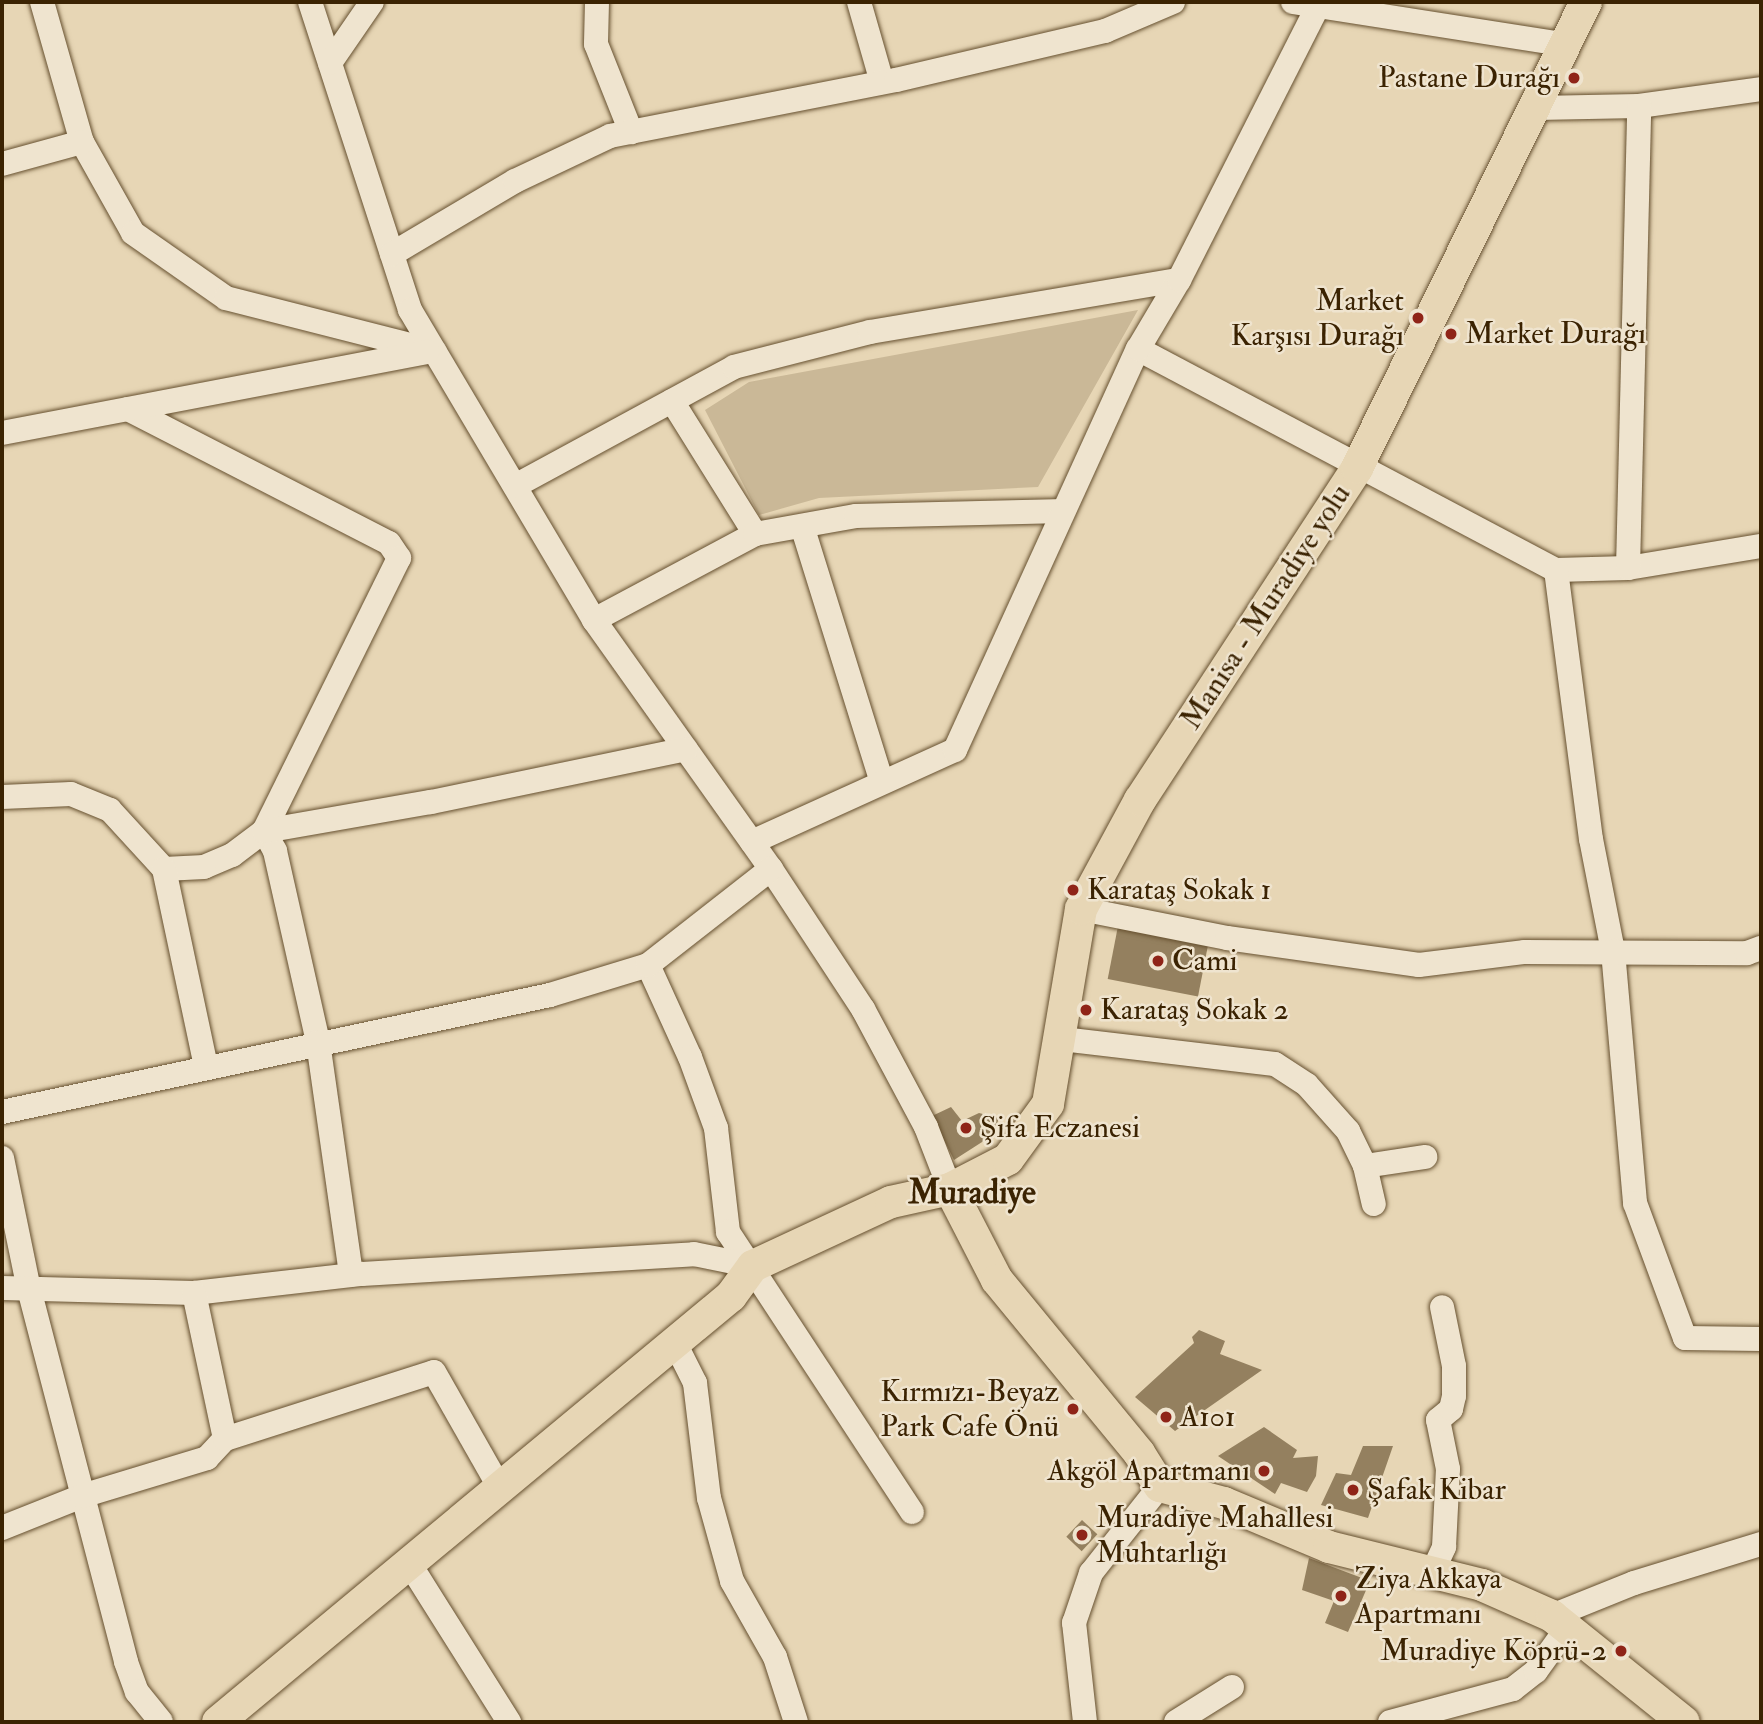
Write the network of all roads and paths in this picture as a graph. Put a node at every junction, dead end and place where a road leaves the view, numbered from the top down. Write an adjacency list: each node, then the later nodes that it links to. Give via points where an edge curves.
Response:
1 (42, 2): 17 (street)
2 (310, 2): 11 (street)
3 (372, 2): 11 (street)
4 (597, 2): 16 (street, via 596,44)
5 (859, 2): 12 (street)
6 (1173, 2): 12 (street, via 1105,31)
7 (1293, 2): 9 (street)
8 (1586, 2): 10 (main road, Manisa - Muradiye yolu)
9 (1320, 3): 10 (street); 20 (street)
10 (1567, 45): 15 (main road, Manisa - Muradiye yolu)
11 (330, 63): 19 (street)
12 (882, 82): 16 (street)
13 (1761, 89): 14 (street)
14 (1639, 106): 15 (street); 32 (street)
15 (1537, 108): 26 (main road, Manisa - Muradiye yolu)
16 (631, 132): 19 (street, via 610,136 515,181)
17 (82, 142): 18 (street); 22 (street, via 133,233 226,298)
18 (2, 164)
19 (392, 254): 22 (street, via 410,310)
20 (1179, 281): 21 (street); 23 (street, via 870,332 734,367)
21 (1138, 349): 26 (street); 28 (street)
22 (434, 351): 24 (street); 27 (street)
23 (672, 401): 27 (street); 30 (street)
24 (128, 409): 25 (street); 38 (street, via 389,543 399,558)
25 (2, 433)
26 (1357, 468): 33 (street); 42 (main road, Manisa - Muradiye yolu, via 1140,800)
27 (515, 486): 34 (street)
28 (1063, 511): 29 (street, via 856,516); 36 (street, via 954,750)
29 (803, 529): 30 (street); 36 (street)
30 (755, 534): 34 (street)
31 (1761, 546): 32 (street)
32 (1628, 568): 33 (street)
33 (1556, 570): 44 (street, via 1591,839)
34 (594, 620): 35 (street)
35 (686, 749): 38 (street); 39 (street)
36 (882, 782): 39 (street)
37 (2, 796): 40 (street, via 71,794 110,810)
38 (264, 831): 40 (street, via 232,855 204,867); 47 (street, via 275,850)
39 (752, 842): 41 (street)
40 (164, 869): 48 (street)
41 (771, 869): 45 (street); 53 (street, via 863,1009 926,1127)
42 (1081, 909): 44 (street, via 1227,938 1419,965 1525,952); 46 (main road, Manisa - Muradiye yolu)
43 (1761, 948): 44 (street, via 1747,953)
44 (1613, 951): 61 (street, via 1635,1203 1685,1338)
45 (648, 965): 47 (street, via 550,995); 55 (street, via 716,1128 728,1232)
46 (1062, 1039): 52 (street, via 1275,1064 1307,1085 1327,1106 1348,1131); 53 (main road, Manisa - Muradiye yolu, via 1048,1104 1009,1159)
47 (318, 1042): 48 (street); 56 (street)
48 (206, 1067): 49 (street)
49 (2, 1112)
50 (1425, 1157): 52 (street)
51 (2, 1158): 58 (street)
52 (1365, 1166): 54 (street)
53 (950, 1189): 55 (main road, Manisa - Muradiye yolu, via 891,1202); 64 (main road, via 997,1280 1139,1453)
54 (1374, 1204)
55 (753, 1266): 56 (street, via 694,1254); 62 (main road, via 731,1296); 67 (street)
56 (351, 1275): 59 (street)
57 (2, 1288): 58 (street)
58 (29, 1289): 59 (street); 66 (street)
59 (194, 1293): 63 (street)
60 (1442, 1307): 71 (street, via 1454,1366 1454,1396 1451,1409 1438,1420 1448,1469 1444,1547)
61 (1761, 1339)
62 (675, 1343): 65 (main road); 78 (street, via 695,1383 709,1498 732,1581 775,1657)
63 (225, 1439): 65 (street, via 435,1372); 66 (street, via 207,1458)
64 (1160, 1486): 71 (main road, via 1224,1503 1329,1547); 79 (street, via 1091,1573 1073,1623)
65 (500, 1488): 70 (main road)
66 (82, 1496): 68 (street); 75 (street, via 126,1662 137,1692)
67 (912, 1512)
68 (2, 1528)
69 (1761, 1545): 72 (street, via 1634,1583)
70 (409, 1563): 76 (main road); 77 (street)
71 (1432, 1573): 72 (main road, via 1482,1585)
72 (1559, 1622): 74 (street, via 1536,1671); 82 (main road)
73 (1232, 1687): 80 (street)
74 (1468, 1713): 81 (street)
75 (161, 1722)
76 (218, 1722)
77 (509, 1722)
78 (796, 1722)
79 (1085, 1722)
80 (1176, 1722)
81 (1391, 1722)
82 (1684, 1722)

